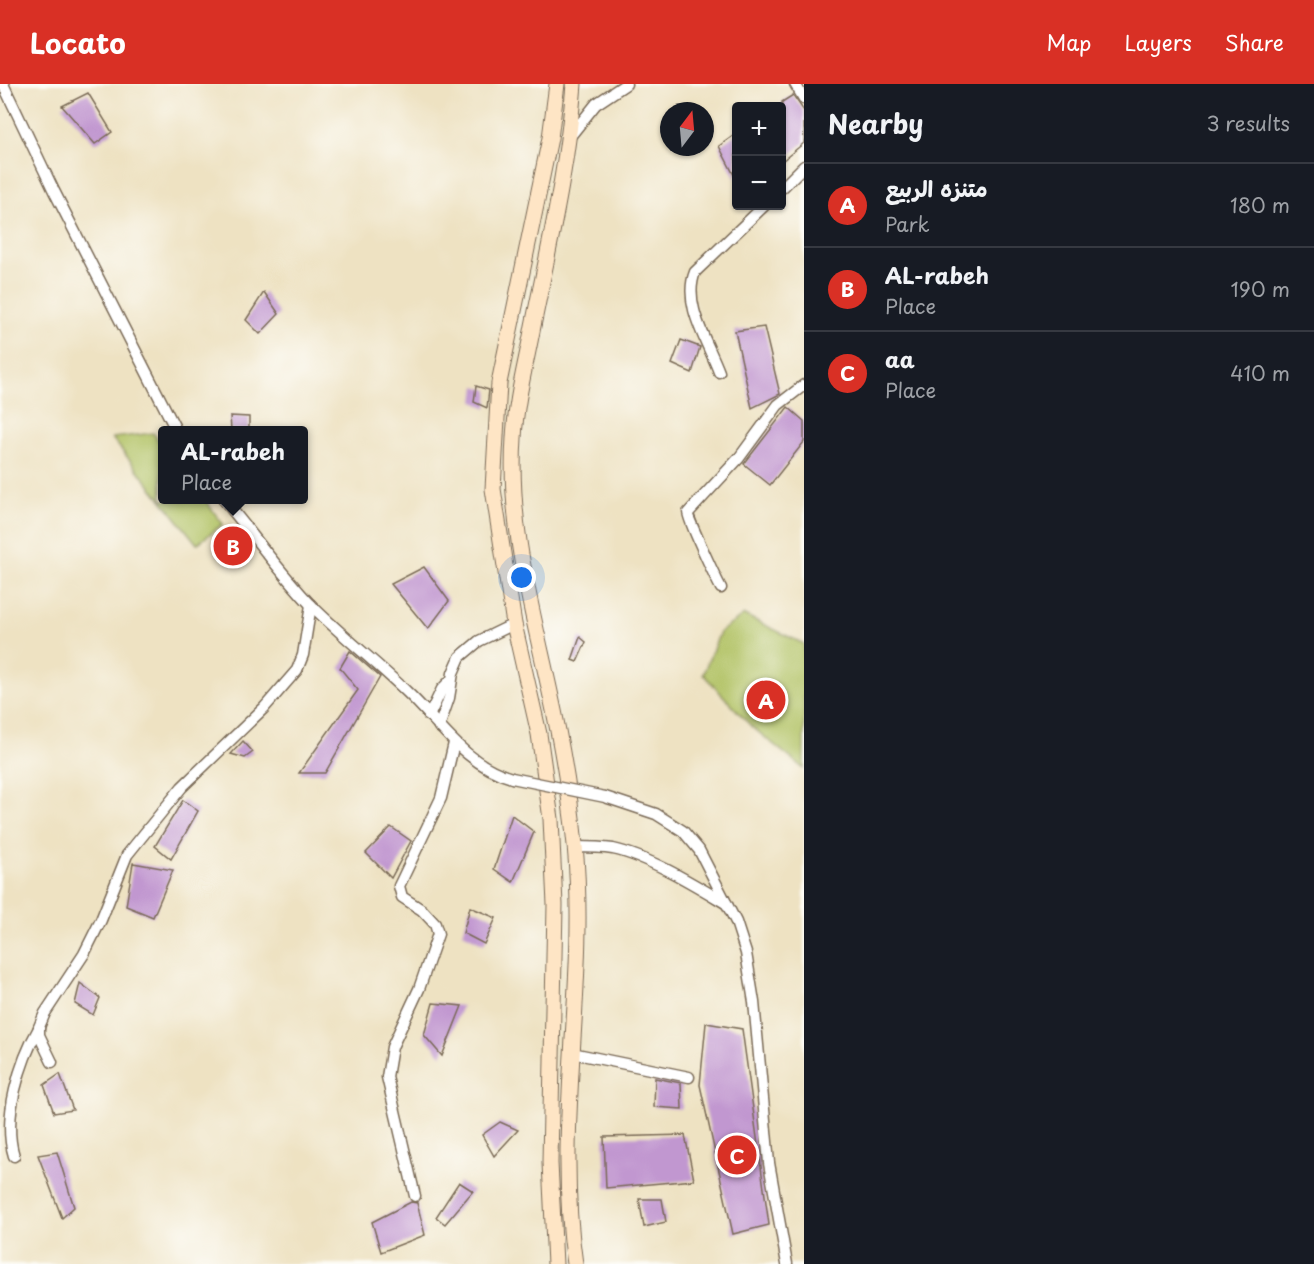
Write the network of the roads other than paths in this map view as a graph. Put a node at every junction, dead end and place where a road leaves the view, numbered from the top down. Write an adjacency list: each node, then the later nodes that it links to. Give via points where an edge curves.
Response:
1 (3, 84): 15 (street)
2 (557, 84): 11 (main road, via 550,138)
3 (574, 84): 7 (main road)
4 (626, 84): 7 (street, via 596,104)
5 (796, 85): 6 (street)
6 (804, 99)
7 (568, 139): 12 (main road)
8 (804, 166): 9 (street)
9 (786, 184)
10 (760, 210): 13 (street, via 695,272 691,281 694,308)
11 (505, 352): 12 (main road); 19 (main road, via 495,423 493,489)
12 (527, 355): 24 (main road, via 518,394 513,504 565,770)
13 (719, 372)
14 (804, 385): 17 (street, via 778,405 739,458 688,513)
15 (174, 426)
16 (227, 504): 18 (street)
17 (721, 588)
18 (311, 605): 21 (street, via 371,656); 26 (street, via 297,670 264,708 182,787 127,855 102,920)
19 (513, 624): 20 (street, via 466,650); 32 (main road, via 539,734 555,867 550,1163)
20 (450, 681): 21 (street); 22 (street)
21 (429, 716): 22 (street)
22 (439, 727): 23 (street)
23 (454, 743): 25 (street, bridge, via 486,767 512,778 605,797 656,814 683,831 699,850); 31 (street, via 441,798 399,886 402,897 422,910 435,924 438,934 419,989 392,1047 387,1077)
24 (575, 847): 25 (street, via 625,853); 27 (main road)
25 (728, 904): 34 (street, via 750,972 769,1163)
26 (39, 1027): 28 (street); 30 (street, via 24,1054 17,1083 11,1133)
27 (572, 1053): 29 (street); 33 (main road, via 567,1185)
28 (52, 1062)
29 (689, 1077)
30 (14, 1156)
31 (415, 1196)
32 (555, 1264)
33 (575, 1264)
34 (787, 1264)

